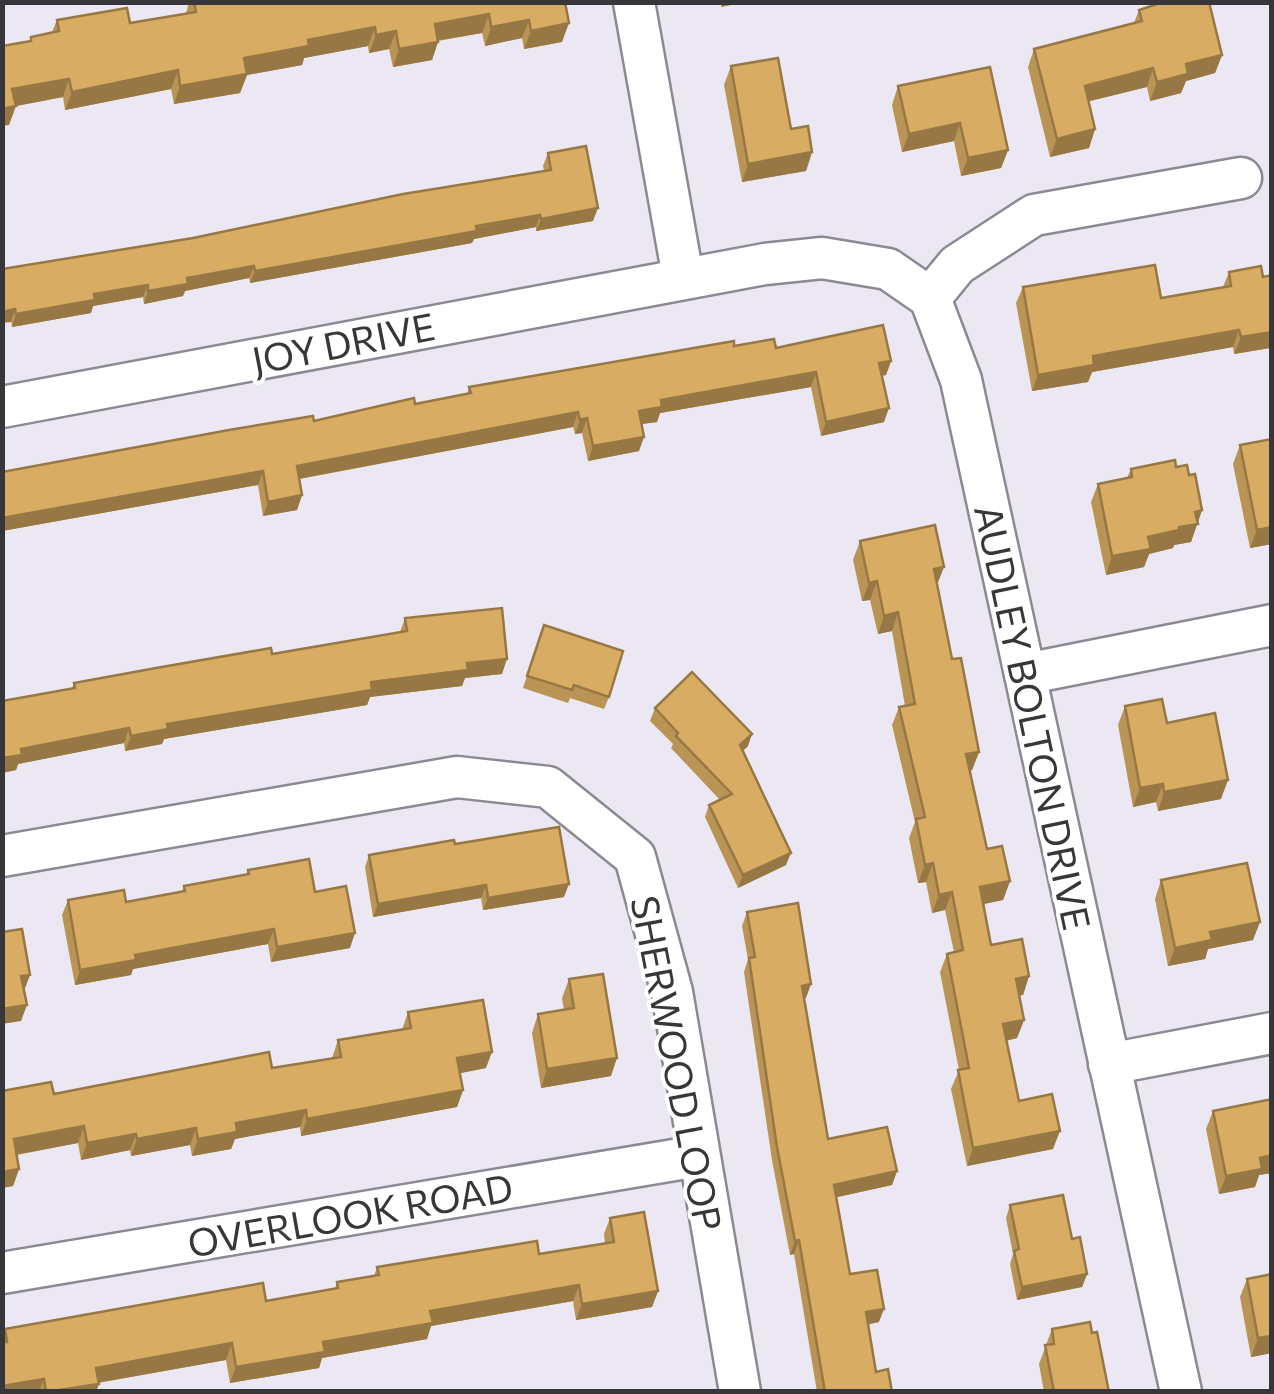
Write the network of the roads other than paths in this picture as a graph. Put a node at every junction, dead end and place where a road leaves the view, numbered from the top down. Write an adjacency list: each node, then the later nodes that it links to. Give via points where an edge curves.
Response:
1 (634, 2): 3 (street)
2 (1240, 178): 4 (street, via 1034,214 957,265)
3 (683, 277): 4 (street, via 822,258 888,269); 5 (street, JOY DRIVE)
4 (930, 298): 7 (street, AUDLEY BOLTON DRIVE, via 961,380)
5 (2, 407)
6 (1272, 626): 7 (street)
7 (1025, 674): 10 (street, AUDLEY BOLTON DRIVE)
8 (2, 856): 11 (street, SHERWOOD LOOP, via 457,778 548,787 635,857 672,992)
9 (1272, 1033): 10 (street)
10 (1110, 1064): 14 (street, AUDLEY BOLTON DRIVE)
11 (698, 1156): 12 (street, OVERLOOK ROAD); 13 (street, SHERWOOD LOOP)
12 (2, 1272)
13 (740, 1392)
14 (1181, 1392)

